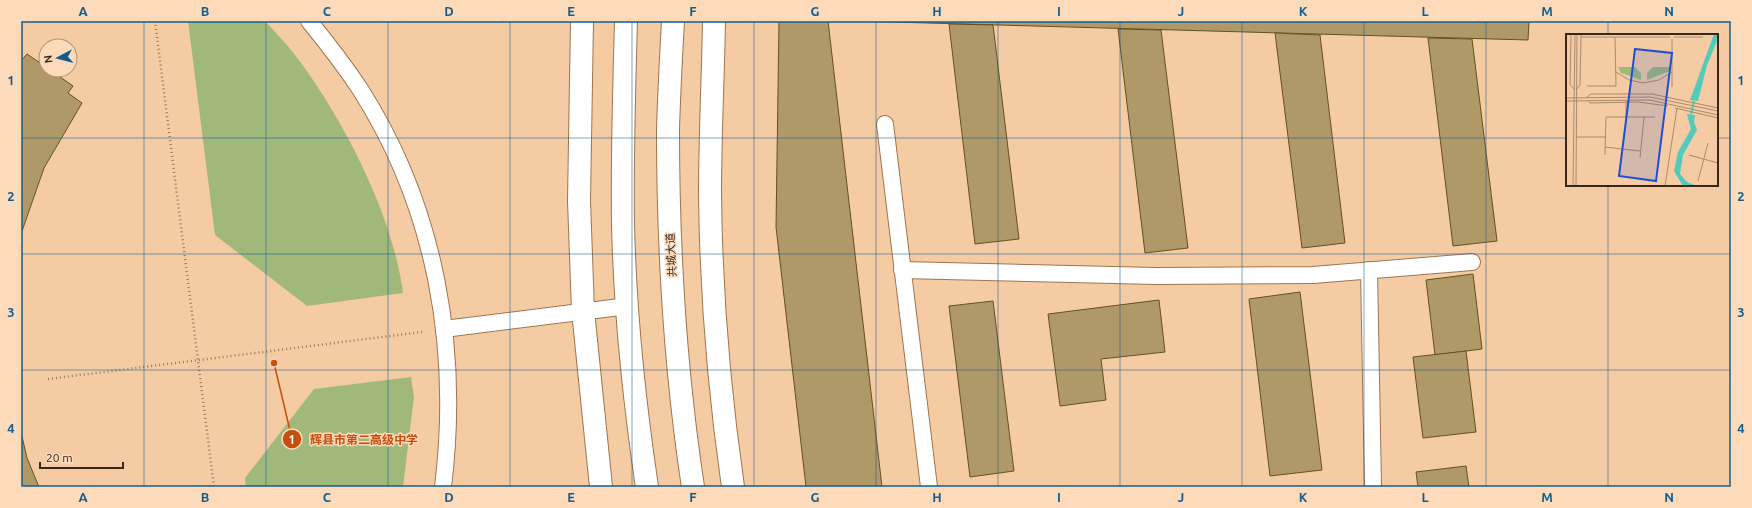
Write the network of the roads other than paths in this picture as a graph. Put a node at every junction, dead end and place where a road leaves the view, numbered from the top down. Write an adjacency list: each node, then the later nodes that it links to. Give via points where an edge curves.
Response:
1 (309, 21): 12 (lane, via 360,90 402,171 431,257)
2 (582, 21): 11 (street, via 579,201)
3 (626, 21): 10 (street, via 622,128 623,225)
4 (673, 21): 16 (street, 共城大道, via 668,129 669,224 675,330)
5 (714, 21): 17 (street, via 710,193 713,283)
6 (885, 124): 8 (lane)
7 (1472, 262): 9 (lane)
8 (902, 270): 9 (lane, via 1158,276 1313,275); 18 (lane)
9 (1369, 270): 19 (lane)
10 (628, 306): 11 (lane); 15 (street)
11 (583, 311): 12 (lane); 14 (street)
12 (444, 329): 13 (lane, via 449,393)
13 (443, 487)
14 (602, 487)
15 (646, 487)
16 (693, 487)
17 (733, 487)
18 (929, 487)
19 (1373, 487)

